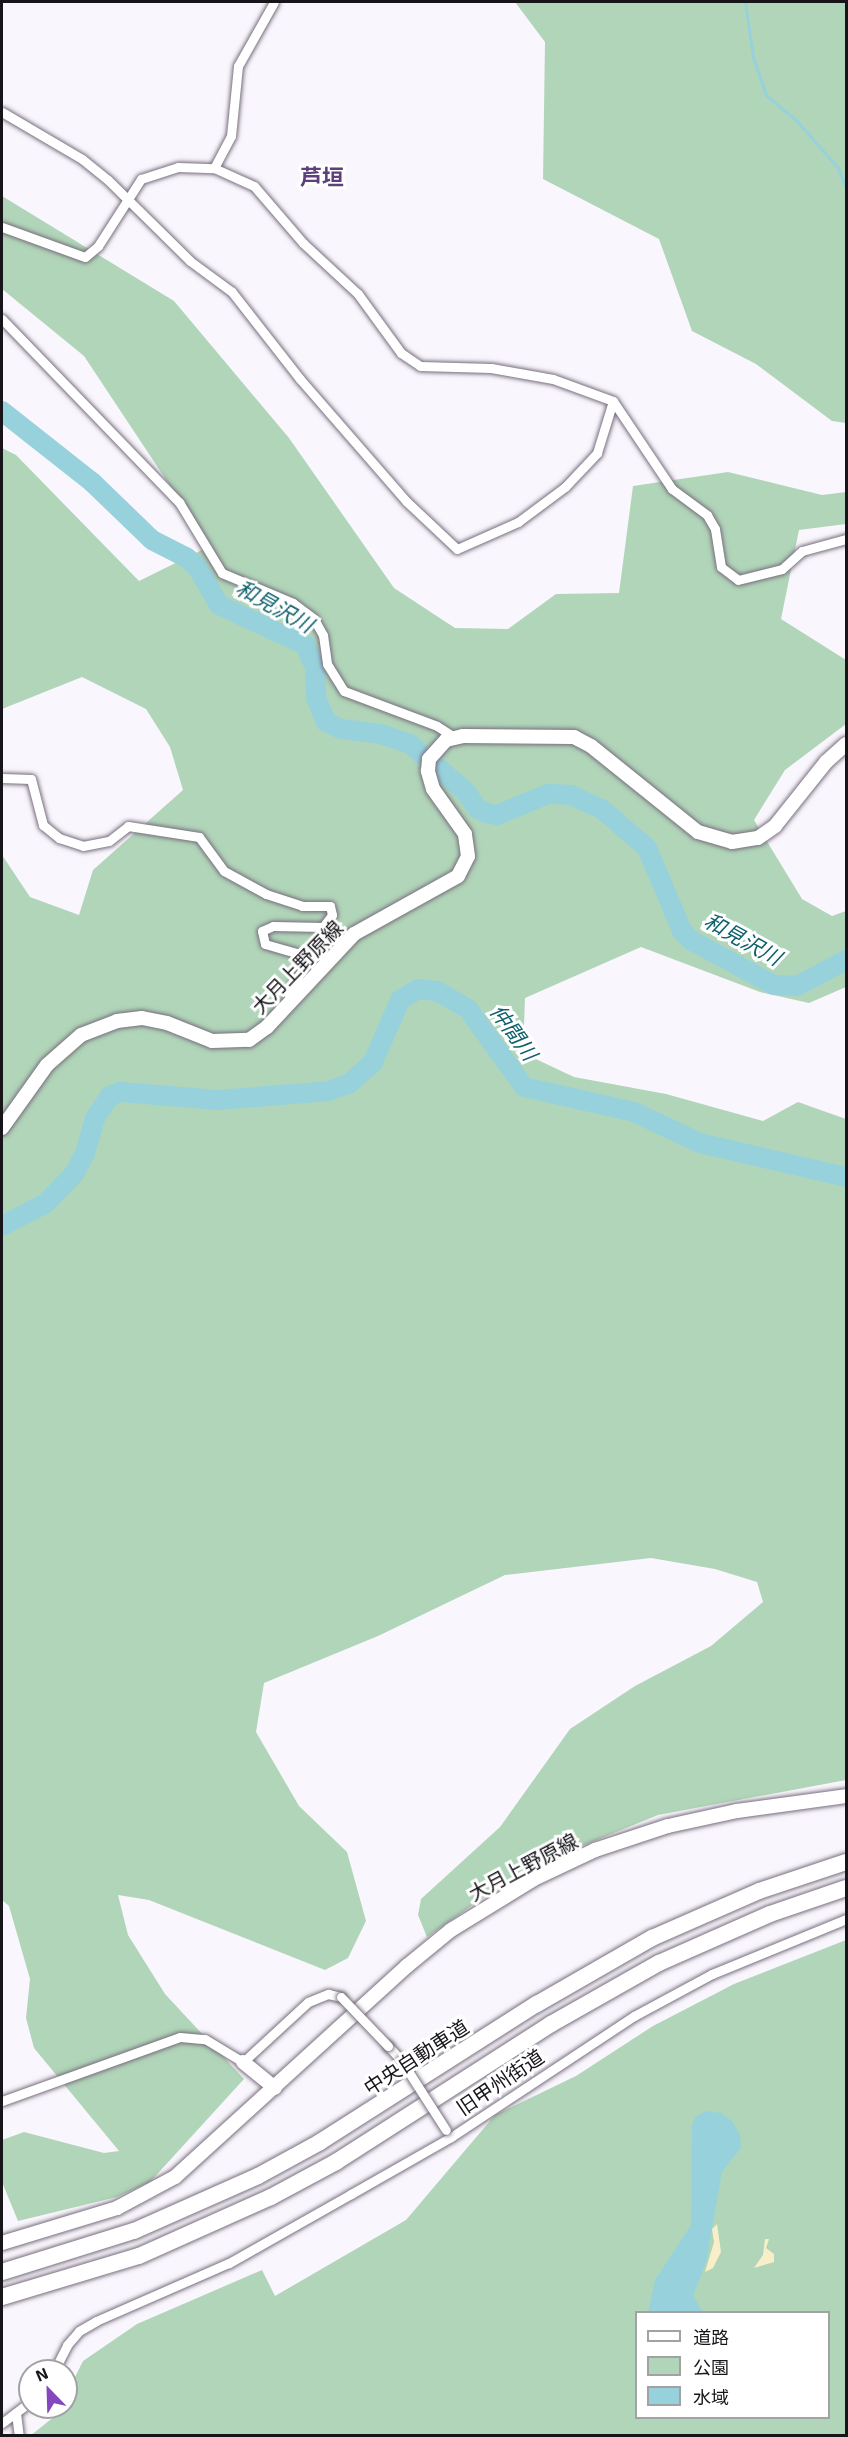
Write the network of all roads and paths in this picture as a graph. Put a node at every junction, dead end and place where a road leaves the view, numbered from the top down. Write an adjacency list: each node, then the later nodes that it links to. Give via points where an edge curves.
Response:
1 (274, 2): 3 (street, via 238,66 231,136)
2 (2, 112): 4 (street, via 82,159)
3 (214, 168): 4 (street, via 178,166 151,174 141,179); 7 (street, via 254,186 303,243 358,294 401,353 420,366 491,368 553,379)
4 (127, 198): 5 (street, via 98,246 85,257); 7 (street, via 190,261 232,292 300,379 406,501 456,549 518,522 565,487 597,453)
5 (2, 226)
6 (2, 319): 9 (street, via 179,502 222,573 293,603 314,619 323,635 327,664 344,691 437,726)
7 (613, 401): 8 (street, via 672,489 707,515 715,529 721,567 738,580 782,569 802,551)
8 (846, 538)
9 (450, 738): 10 (main road, via 574,737 591,746 698,832 732,842 758,838 775,826 826,762); 12 (main road, 大月上野原線, via 432,753 428,777 465,834 466,865 447,884 354,934)
10 (846, 744)
11 (2, 778): 12 (street, via 31,779 43,825 59,838 83,846 109,841 128,826 199,837 224,871 266,894 302,906 330,906 332,915 323,927 273,926 262,931 265,944 297,953 303,969 288,992)
12 (291, 1001): 13 (main road, 大月上野原線, via 259,1034 236,1042 212,1041 149,1018 131,1018 99,1027 56,1055)
13 (2, 1128)
14 (846, 1796): 19 (main road, 大月上野原線, via 727,1813 668,1826 595,1850 534,1879 442,1938)
15 (846, 1862): 23 (highway, 中央自動車道, via 759,1891 652,1938 258,2176 134,2231)
16 (846, 1888): 24 (highway, via 760,1918 659,1963 551,2024 336,2162 271,2197 139,2256)
17 (846, 1919): 21 (street, 旧甲州街道, via 712,1974 634,2016)
18 (243, 2062): 19 (main road); 20 (street, via 205,2039 189,2036); 21 (street, 旧甲州街道, bridge, via 308,2002 328,1994 341,1997 401,2060)
19 (275, 2088): 22 (main road, 大月上野原線, via 200,2157 156,2188 100,2214)
20 (2, 2101)
21 (448, 2133): 25 (street, via 229,2263 87,2326)
22 (2, 2244)
23 (2, 2272)
24 (2, 2297)
25 (60, 2359)
26 (16, 2413): 27 (street); 28 (street)
27 (2, 2422)
28 (19, 2436)

